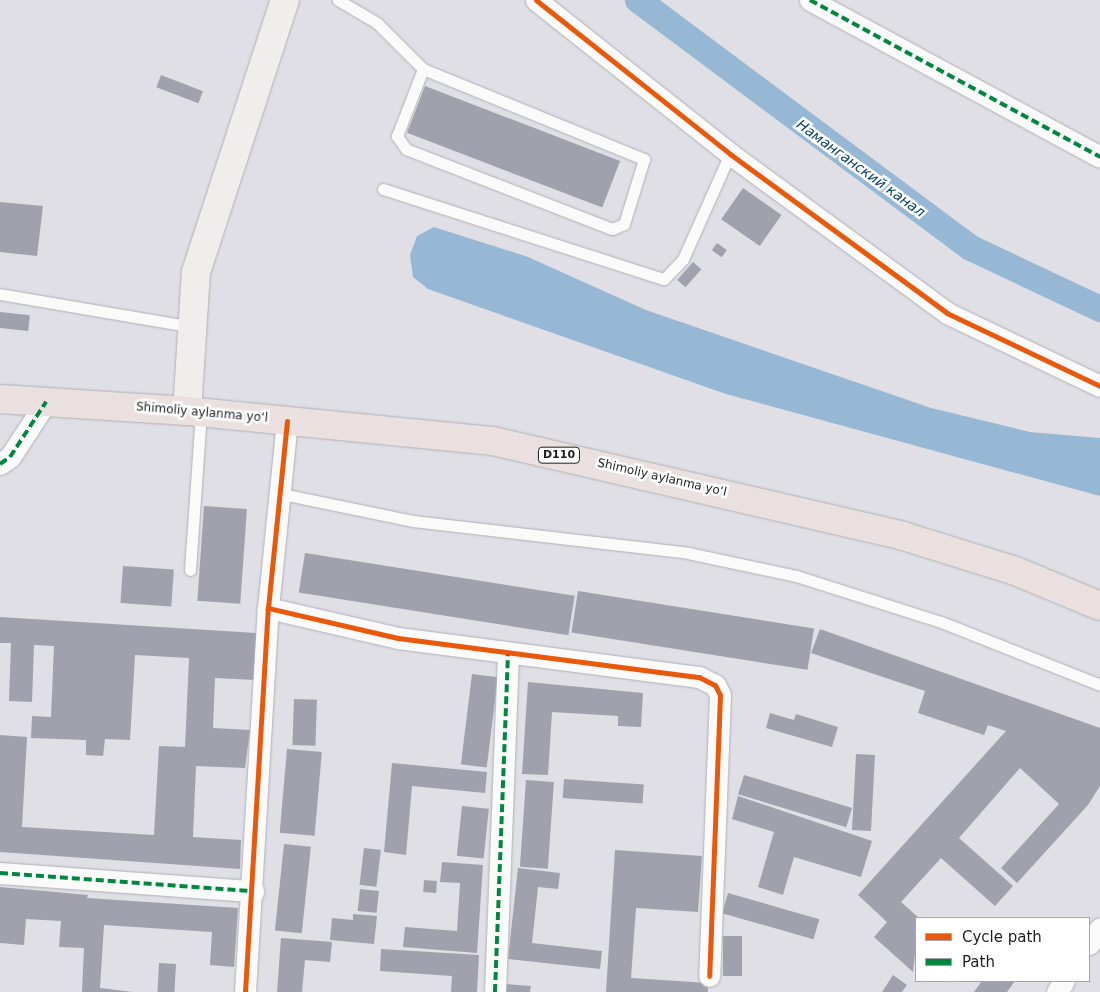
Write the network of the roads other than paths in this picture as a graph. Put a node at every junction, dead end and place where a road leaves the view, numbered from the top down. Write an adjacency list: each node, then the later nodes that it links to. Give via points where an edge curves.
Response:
1 (285, 0): 10 (main road, via 196,272)
2 (338, 0): 5 (lane, via 377,23)
3 (536, 0): 6 (street)
4 (810, 0): 7 (street)
5 (423, 68): 5 (lane, via 397,136 406,149 612,229 624,224 645,168 644,159 635,152)
6 (730, 154): 8 (lane, via 683,259 664,279); 11 (street, via 947,313)
7 (1100, 157)
8 (383, 189)
9 (0, 294): 10 (lane)
10 (193, 327): 14 (main road)
11 (1100, 386)
12 (0, 399): 13 (main road, Shimoliy aylanma yoʻl / D110)
13 (46, 402): 14 (main road, Shimoliy aylanma yoʻl / D110); 16 (street, via 10,457)
14 (194, 411): 15 (main road, Shimoliy aylanma yoʻl / D110); 18 (lane)
15 (287, 421): 17 (street); 19 (main road, Shimoliy aylanma yoʻl / D110, via 493,441 695,485 903,536 1013,570)
16 (0, 464)
17 (276, 493): 20 (street); 22 (lane, via 413,521 688,553 796,576 941,622)
18 (190, 570)
19 (1100, 606)
20 (268, 608): 21 (street, via 398,638); 24 (street)
21 (508, 654): 27 (street, via 699,677 715,685 720,702); 29 (street)
22 (1100, 685)
23 (0, 873): 24 (street)
24 (253, 891): 28 (street)
25 (1100, 928): 26 (street)
26 (1090, 943)
27 (709, 976)
28 (245, 992)
29 (495, 992)

